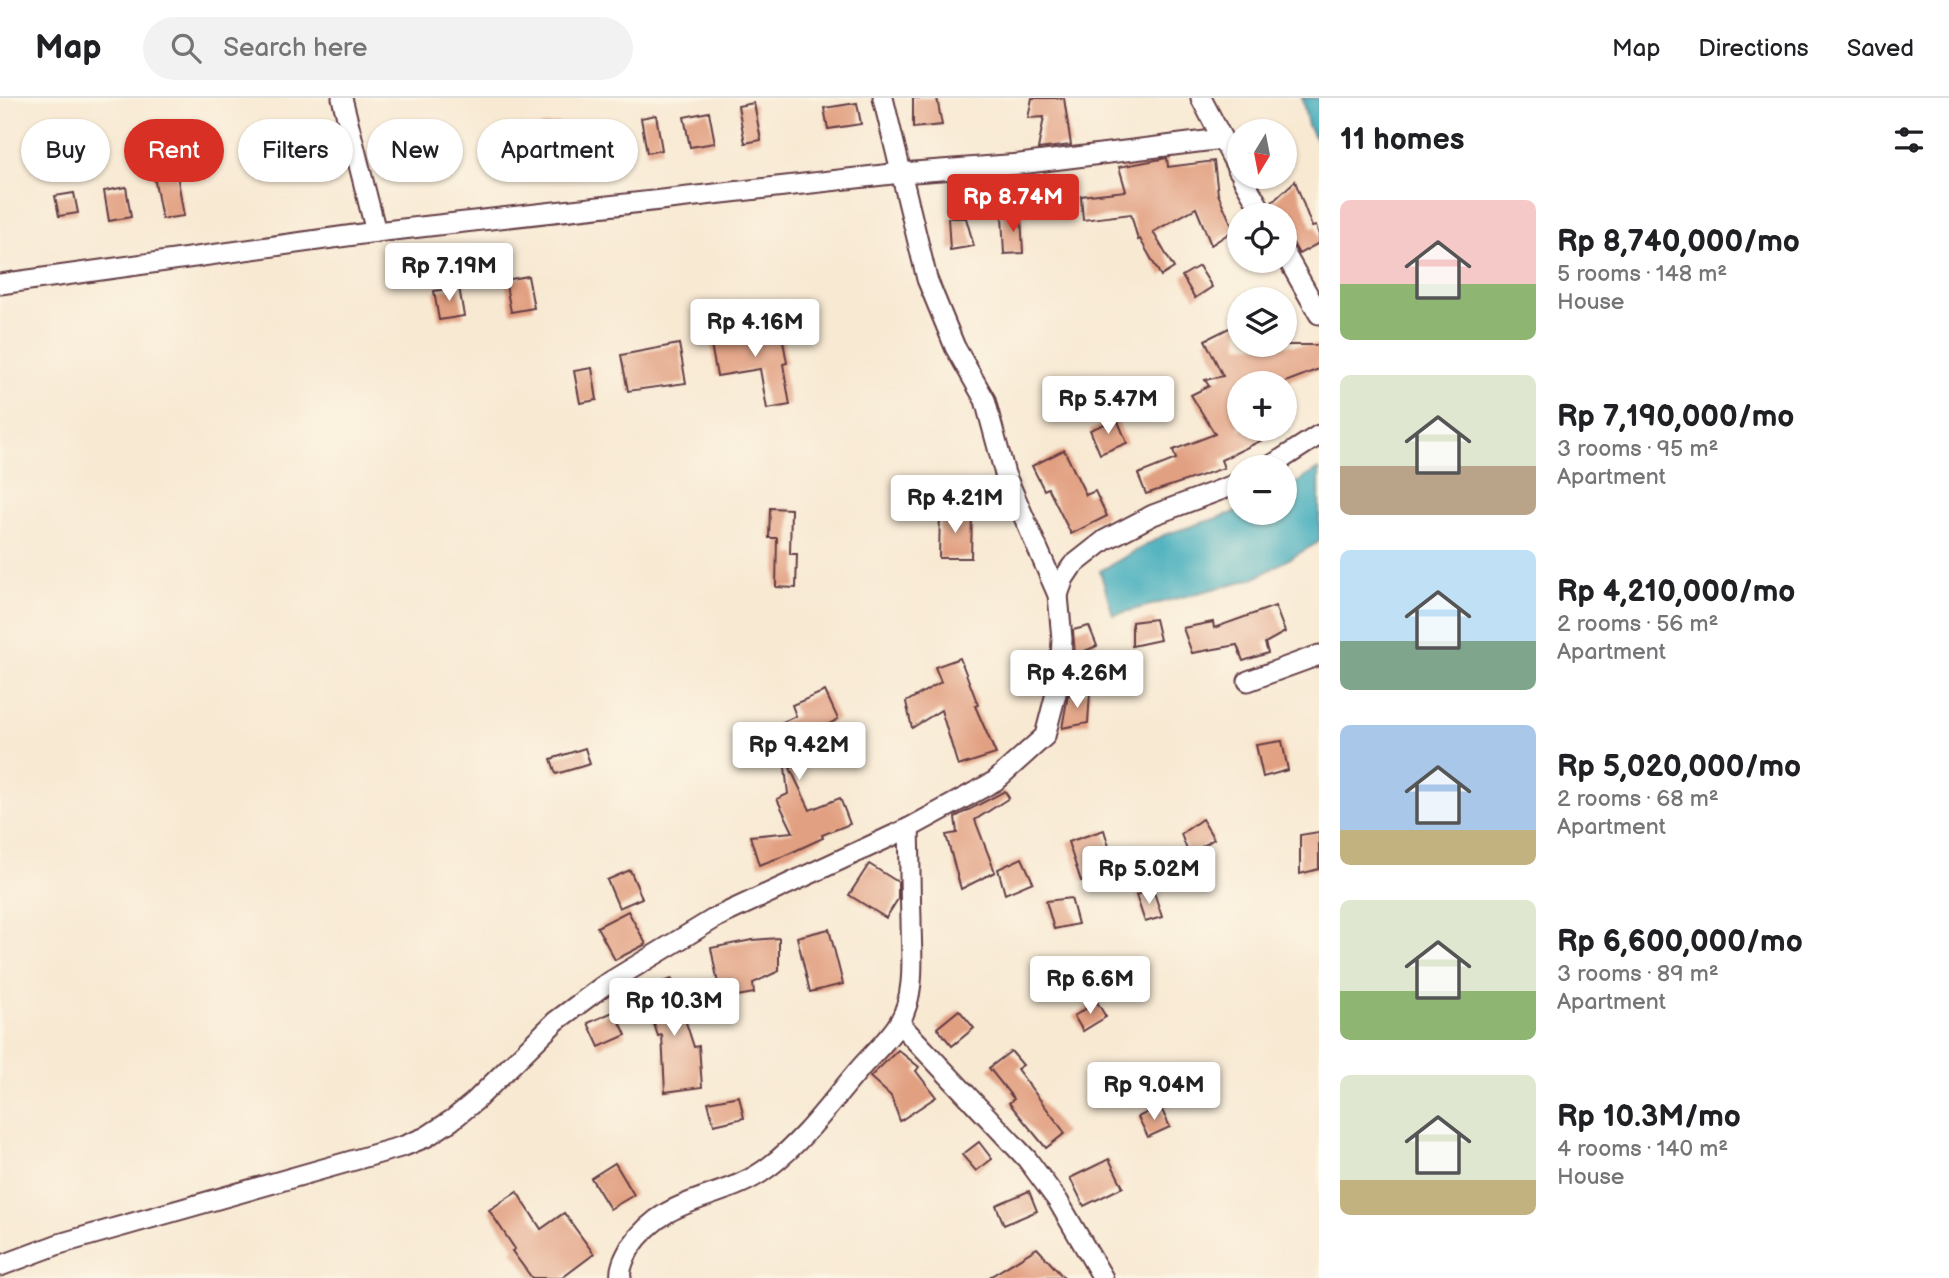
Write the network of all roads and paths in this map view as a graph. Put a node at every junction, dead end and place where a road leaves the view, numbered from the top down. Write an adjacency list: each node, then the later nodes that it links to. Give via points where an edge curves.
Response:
1 (342, 98): 7 (street)
2 (883, 98): 6 (street)
3 (1201, 98): 4 (street)
4 (1222, 139): 5 (street); 6 (street, via 1020,164)
5 (1227, 148)
6 (901, 173): 7 (street); 14 (street, via 940,314 985,400 1005,474)
7 (376, 232): 9 (street)
8 (1296, 273): 10 (street)
9 (0, 284)
10 (1319, 314)
11 (1319, 435): 12 (street)
12 (1288, 455)
13 (1227, 488): 14 (street, via 1153,515 1105,540 1072,566)
14 (1058, 595): 17 (street, via 1060,678 1045,736 995,781)
15 (1319, 655): 16 (street)
16 (1248, 681)
17 (909, 828): 18 (street, via 911,991); 19 (street, via 716,917 603,986 556,1021 475,1101 426,1137 60,1244)
18 (899, 1023): 20 (street, via 770,1167 655,1219 626,1255); 21 (street, via 1027,1159 1058,1201)
19 (0, 1266)
20 (621, 1278)
21 (1103, 1278)

